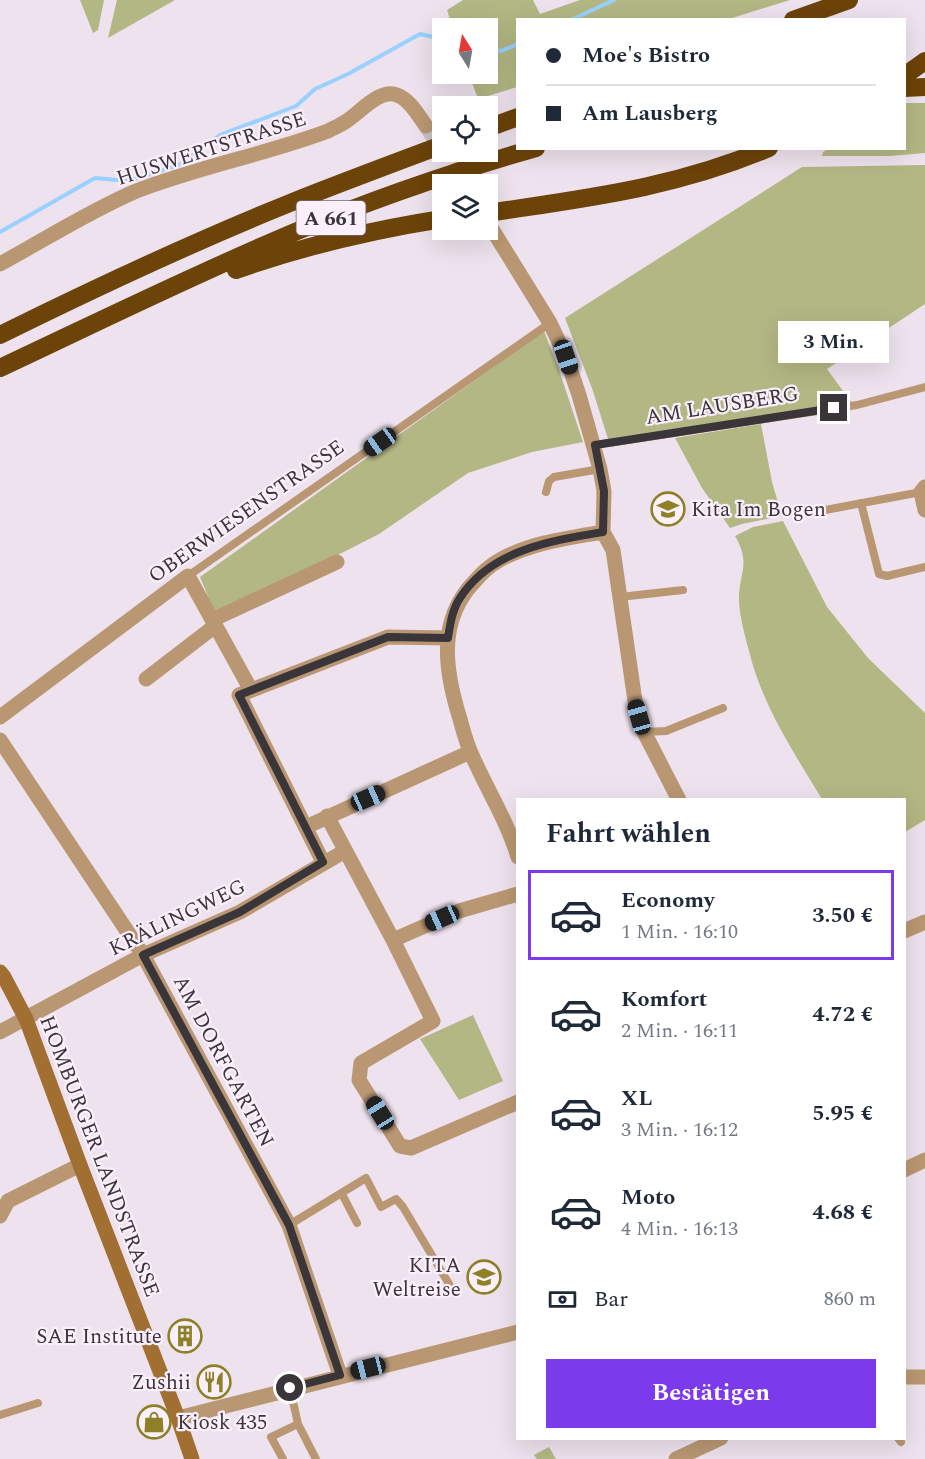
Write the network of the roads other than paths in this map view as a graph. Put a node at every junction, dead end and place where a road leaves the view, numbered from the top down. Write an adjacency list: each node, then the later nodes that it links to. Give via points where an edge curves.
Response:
1 (849, 0): 2 (highway)
2 (799, 18)
3 (925, 63): 4 (highway); 5 (highway, bridge)
4 (906, 64)
5 (906, 75)
6 (906, 87): 7 (highway)
7 (925, 87)
8 (516, 118): 9 (highway)
9 (498, 124)
10 (426, 126): 19 (street, HUSWERTSTRASSE, via 403,99 387,94 328,131 133,193)
11 (516, 128): 12 (highway)
12 (498, 132)
13 (432, 150): 22 (highway, A 661, via 191,245)
14 (529, 150): 20 (highway, A 661, via 294,232)
15 (764, 150): 16 (highway, via 722,167 645,188)
16 (498, 217)
17 (432, 221): 20 (highway, A 661, via 298,250)
18 (498, 229): 21 (street)
19 (0, 264)
20 (133, 306): 23 (highway, A 661)
21 (550, 322): 25 (street, via 566,357); 35 (lane, OBERWIESENSTRASSE)
22 (0, 335)
23 (0, 368)
24 (925, 387): 25 (lane, AM LAUSBERG, via 857,405)
25 (595, 445): 26 (street)
26 (600, 469): 28 (lane, via 554,477); 32 (street)
27 (923, 489): 29 (lane); 30 (street)
28 (546, 492)
29 (861, 503): 31 (lane); 34 (lane, via 879,574 887,576)
30 (925, 510)
31 (820, 511)
32 (603, 532): 37 (street, via 614,550); 39 (street, via 525,549 497,562 459,598)
33 (336, 562): 38 (street)
34 (925, 567)
35 (188, 576): 38 (street); 43 (street, OBERWIESENSTRASSE)
36 (683, 590): 37 (lane)
37 (620, 597): 44 (street, via 635,701)
38 (214, 623): 40 (street); 41 (street)
39 (448, 638): 41 (street, via 388,637); 46 (street, via 448,670)
40 (146, 679)
41 (251, 690): 49 (street, via 239,695)
42 (723, 708): 44 (lane, via 666,731)
43 (0, 717)
44 (644, 732): 47 (street)
45 (0, 740): 57 (street, AM DORFGARTEN)
46 (470, 752): 48 (street); 51 (street)
47 (678, 798)
48 (327, 816): 49 (street); 50 (street)
49 (306, 827): 52 (street)
50 (345, 851): 52 (street, KRÄLINGWEG); 56 (street)
51 (516, 851)
52 (323, 862): 57 (street, KRÄLINGWEG, via 240,912)
53 (516, 895): 56 (street, via 459,911)
54 (925, 922): 55 (street)
55 (906, 930)
56 (393, 940): 61 (street, via 433,1021 361,1063 359,1080 400,1146 411,1148)
57 (143, 955): 59 (street, KRÄLINGWEG); 68 (street, AM DORFGARTEN)
58 (0, 972): 59 (street, HOMBURGER LANDSTRASSE)
59 (26, 1019): 60 (street, KRÄLINGWEG); 63 (street, HOMBURGER LANDSTRASSE)
60 (0, 1032)
61 (516, 1103)
62 (925, 1160): 64 (street)
63 (80, 1165): 66 (street, via 8,1201); 77 (street, HOMBURGER LANDSTRASSE)
64 (906, 1169)
65 (342, 1194): 67 (lane); 68 (lane); 69 (lane, via 366,1178 381,1207 396,1199)
66 (0, 1216)
67 (357, 1223)
68 (289, 1225): 71 (street, AM DORFGARTEN)
69 (455, 1294)
70 (516, 1333): 71 (street)
71 (340, 1375): 74 (street)
72 (906, 1377): 73 (street)
73 (925, 1377)
74 (290, 1388): 77 (street); 78 (lane)
75 (38, 1403): 76 (lane)
76 (0, 1415)
77 (178, 1418): 80 (street, HOMBURGER LANDSTRASSE)
78 (298, 1424): 81 (lane, via 271,1437); 82 (lane)
79 (717, 1440): 83 (street)
80 (192, 1459)
81 (283, 1459)
82 (316, 1459)
83 (676, 1459)

